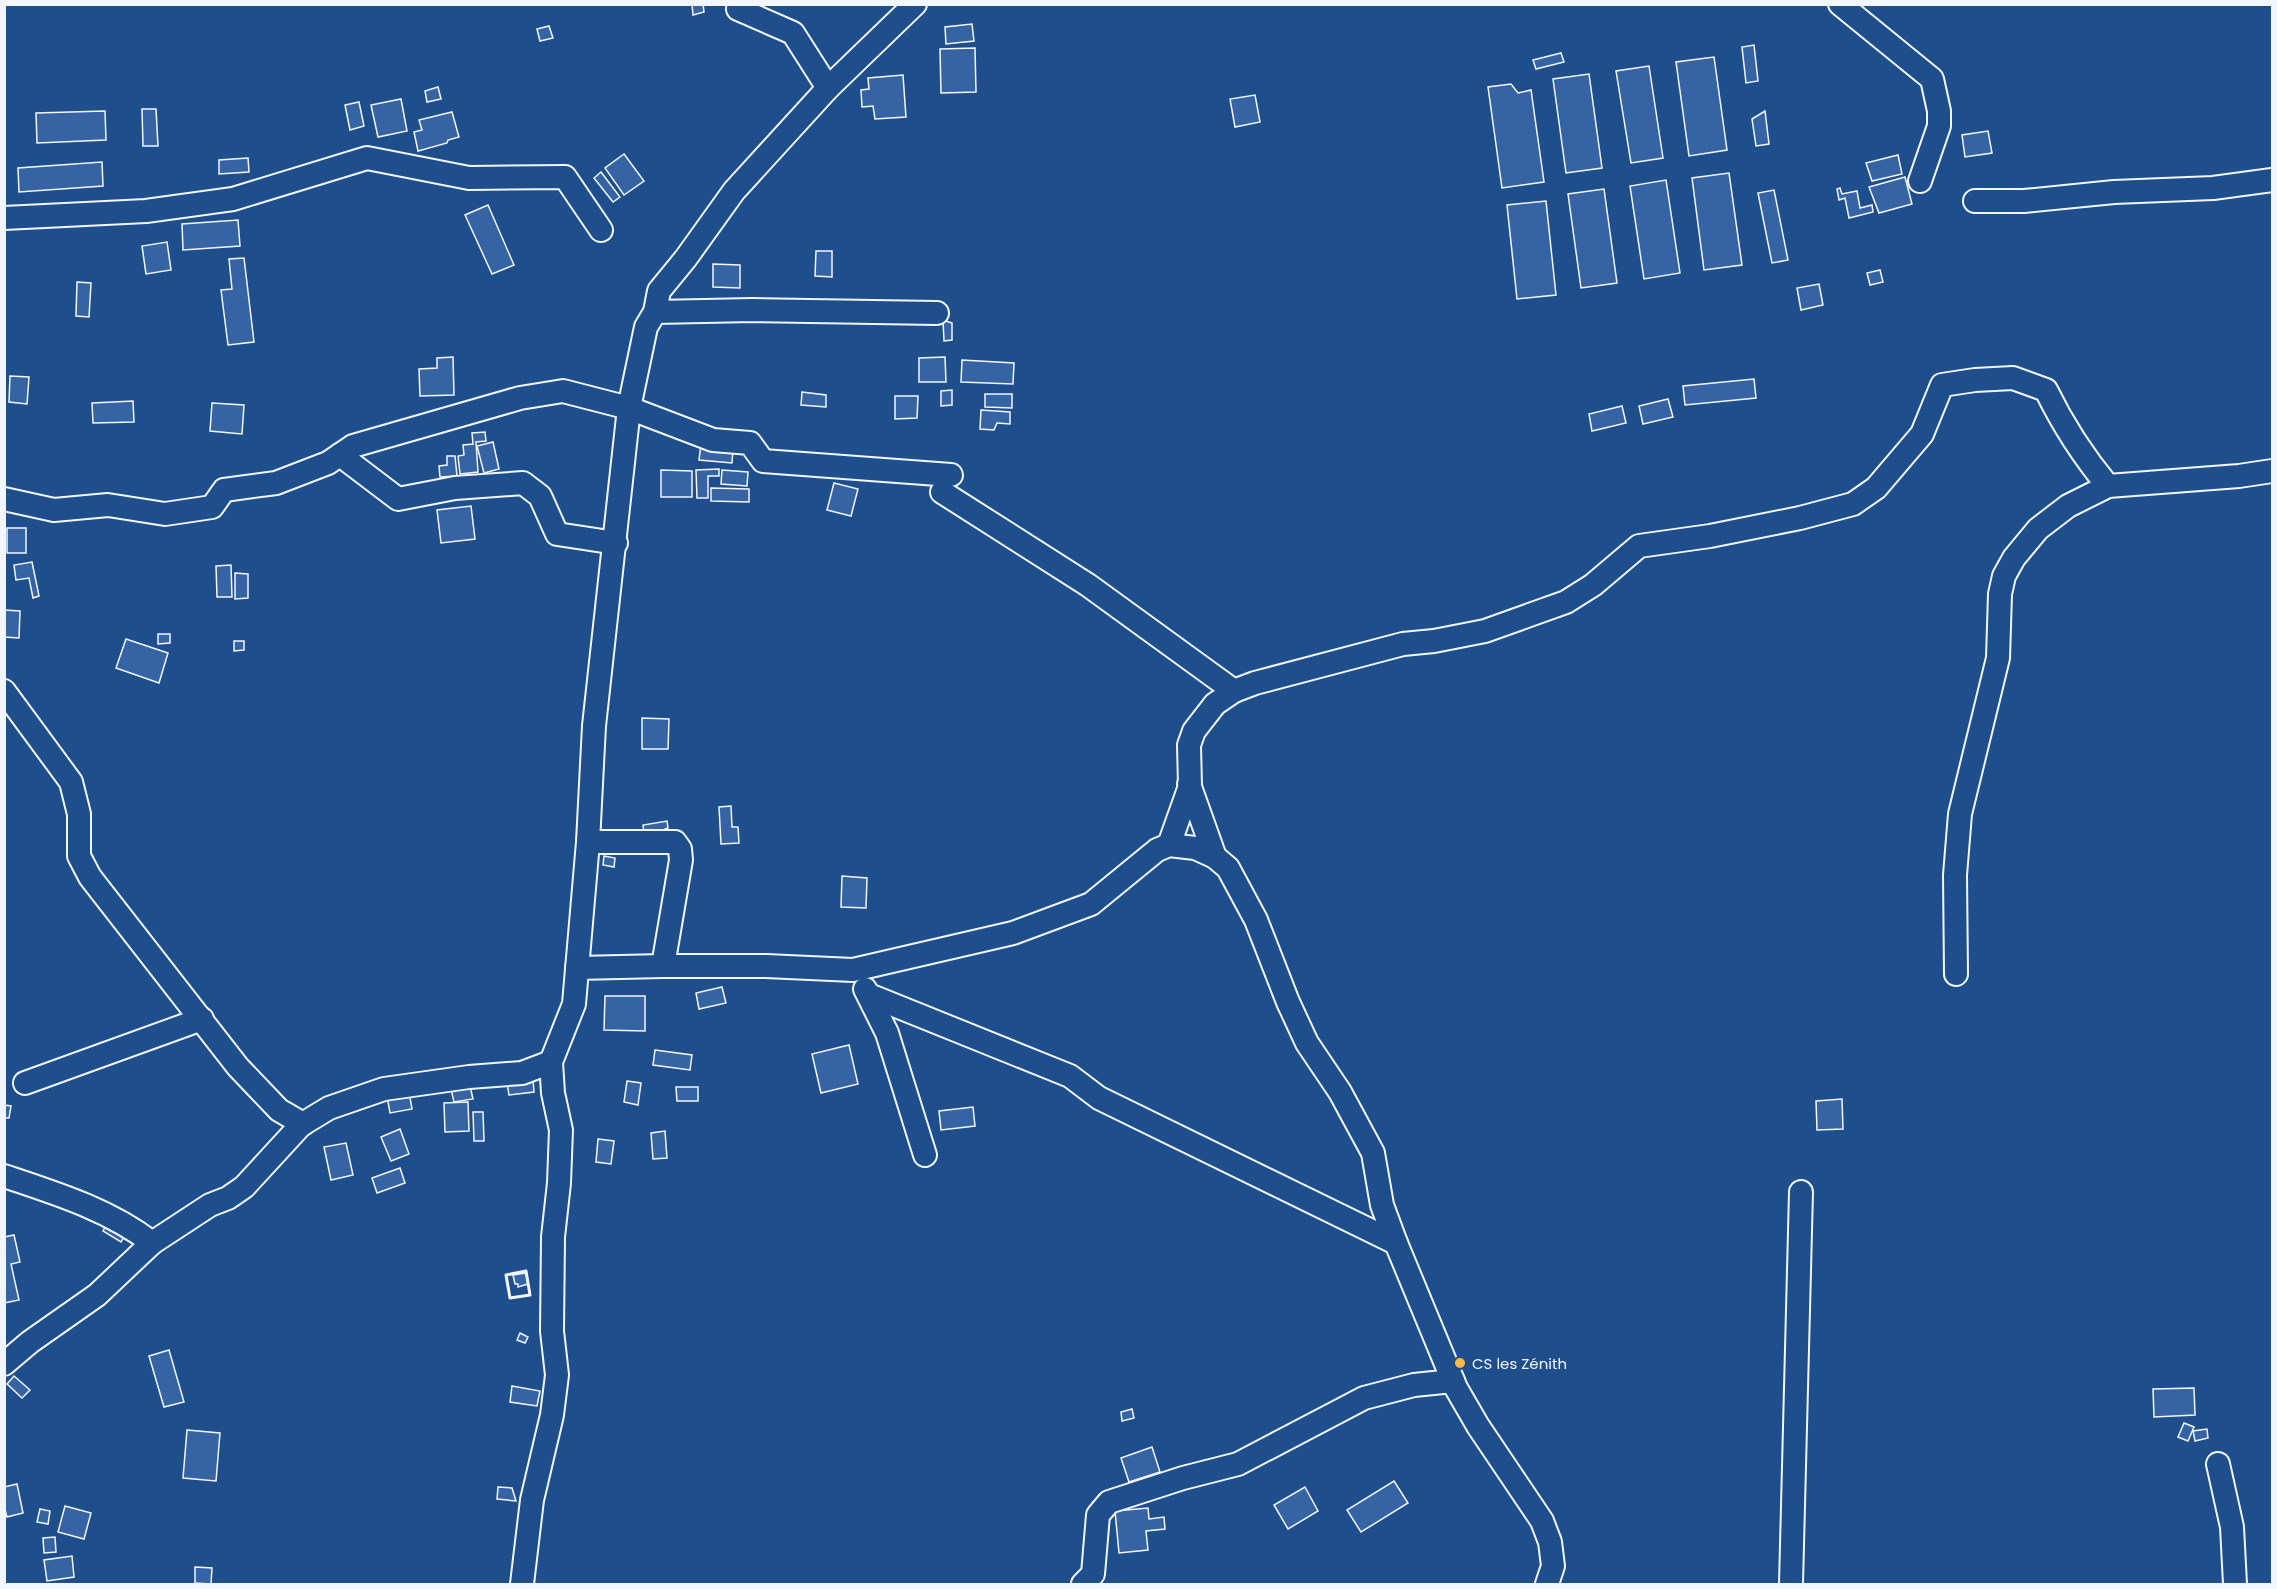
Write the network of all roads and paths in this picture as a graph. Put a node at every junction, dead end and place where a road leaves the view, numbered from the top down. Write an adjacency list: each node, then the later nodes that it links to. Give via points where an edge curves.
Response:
1 (915, 4): 4 (street)
2 (1840, 4): 6 (street, via 1932,79 1939,126)
3 (738, 9): 4 (street, via 793,33)
4 (828, 88): 10 (street, via 734,190 659,291)
5 (2272, 180): 7 (street, via 2213,188)
6 (1920, 181)
7 (1975, 201)
8 (4, 218): 9 (street, via 146,211 233,199 367,158 469,178 565,177)
9 (601, 230)
10 (655, 312): 11 (street); 12 (street, via 646,327)
11 (937, 313)
12 (629, 408): 13 (street, via 563,391 520,398 405,429 353,446); 17 (street); 19 (street, via 713,440 750,443 763,461 946,483)
13 (340, 455): 16 (street, via 328,464 276,483 224,490 212,507 165,514 108,505 54,510); 17 (street, via 398,499 455,488 523,483 540,496 557,534)
14 (2272, 471): 15 (street)
15 (2108, 486): 19 (street, via 2064,426 2046,390 2013,378 1942,385 1922,434 1876,488 1852,504 1710,536 1639,546 1566,602 1485,631 1403,644); 27 (street, via 2068,506 2038,529 2004,576 1998,658 1960,814 1955,875)
16 (4, 499)
17 (616, 543): 21 (street, via 594,726)
18 (4, 691): 29 (street, via 71,782 79,814 79,856 90,877)
19 (1234, 691): 20 (street, via 1215,704 1194,731 1189,745)
20 (1189, 784): 22 (street); 23 (street)
21 (588, 842): 24 (street, via 675,842 680,849); 25 (street)
22 (1169, 845): 23 (street, via 1195,848); 26 (street, via 1157,850 1091,904 1012,933)
23 (1215, 857): 37 (street, via 1228,868 1256,920 1307,1043 1340,1092 1373,1153 1382,1205)
24 (663, 966): 25 (street); 26 (street)
25 (577, 968): 30 (street, via 574,1004)
26 (853, 970): 28 (street)
27 (1956, 974)
28 (869, 995): 33 (street, via 887,1033); 37 (street, via 1070,1076 1099,1098)
29 (202, 1019): 31 (street); 32 (street, via 252,1082 279,1110)
30 (551, 1062): 32 (street, via 522,1073 384,1089 329,1108); 41 (street, via 561,1130 553,1237 552,1331 557,1375 532,1500)
31 (25, 1083)
32 (303, 1124): 36 (street, via 244,1187)
33 (925, 1155)
34 (4, 1176): 36 (street, via 65,1197 135,1230)
35 (1801, 1192): 44 (street)
36 (152, 1243): 38 (street, via 97,1295)
37 (1396, 1244): 39 (street)
38 (4, 1364)
39 (1453, 1381): 42 (street, via 1414,1385 1364,1398 1238,1464 1109,1502 1098,1515 1093,1574); 43 (street, via 1478,1426 1542,1521 1553,1566)
40 (2218, 1464): 45 (street, via 2232,1527)
41 (522, 1584)
42 (1083, 1584)
43 (1547, 1584)
44 (1791, 1584)
45 (2235, 1584)

